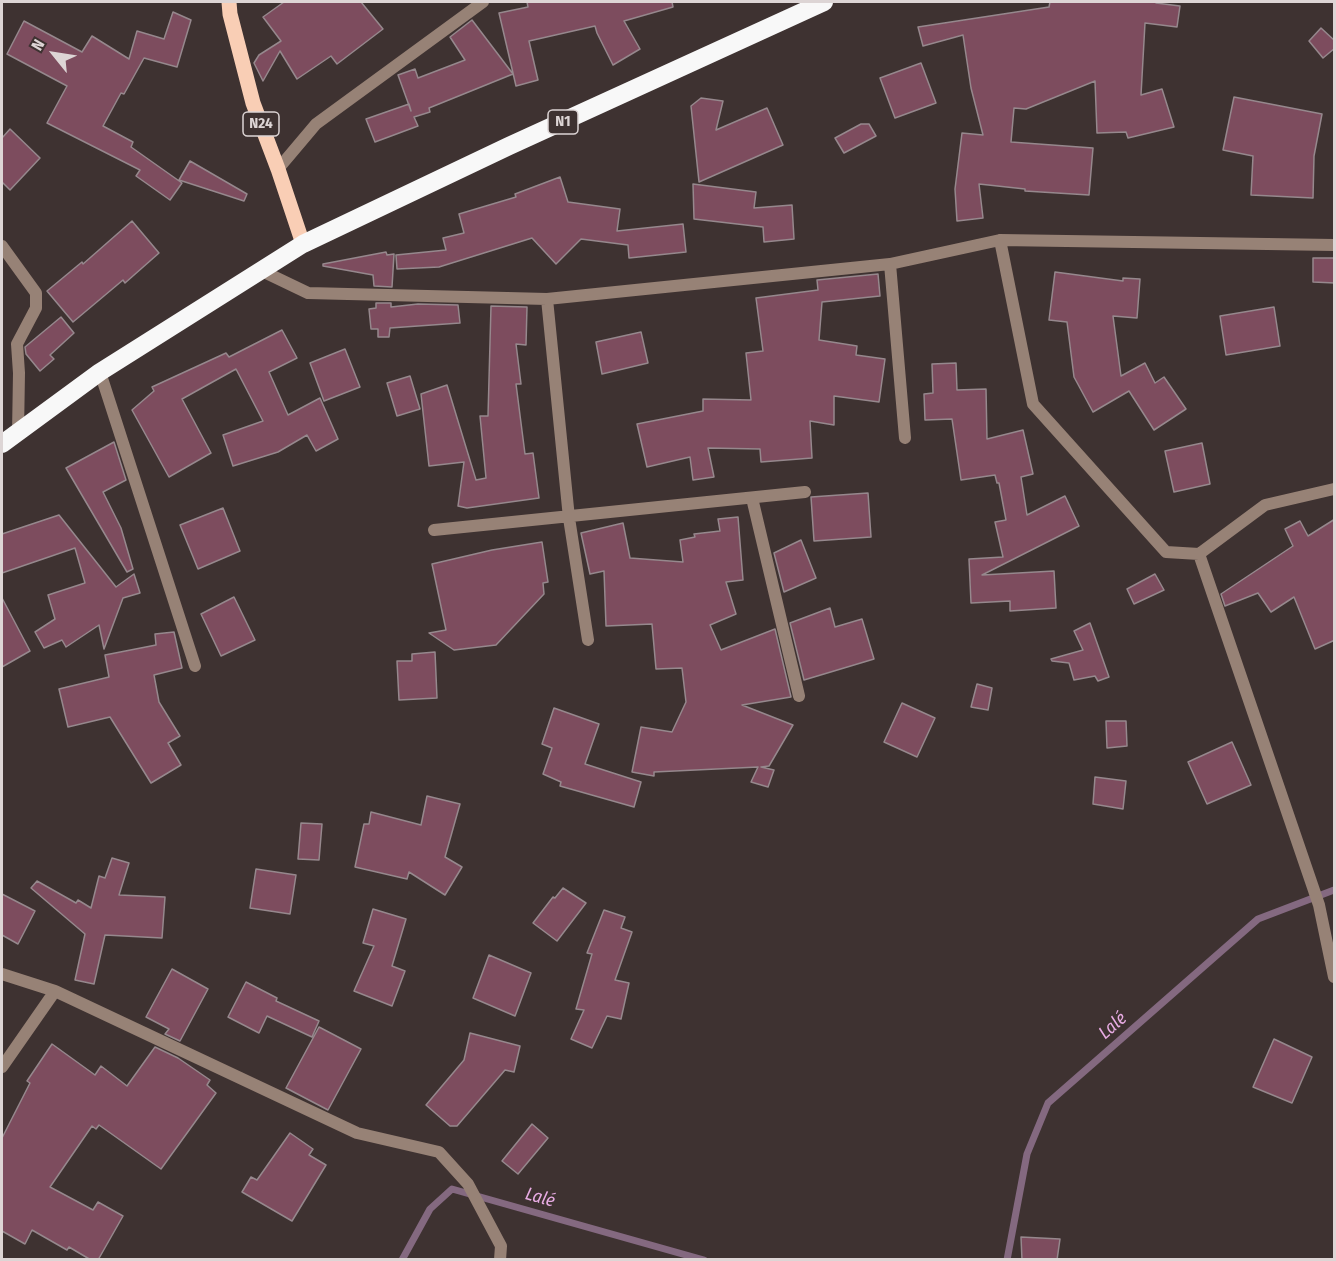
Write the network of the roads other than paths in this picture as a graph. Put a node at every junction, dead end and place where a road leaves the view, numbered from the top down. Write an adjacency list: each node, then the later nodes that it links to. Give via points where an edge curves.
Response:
1 (229, 2): 4 (main road, N24, via 252,104)
2 (483, 2): 4 (street, via 315,124)
3 (824, 2): 6 (highway, N1)
4 (278, 170): 6 (main road, N24)
5 (1000, 240): 7 (street); 9 (street); 21 (street, via 1033,404 1166,552)
6 (303, 244): 10 (highway, N1)
7 (1335, 245)
8 (2, 246): 13 (street, via 36,293 36,308 17,344)
9 (890, 264): 11 (street); 14 (street)
10 (260, 270): 11 (street, via 308,293); 12 (highway, N1)
11 (547, 298): 19 (street)
12 (100, 372): 13 (highway, N1); 23 (street)
13 (18, 433): 15 (highway, N1)
14 (906, 438)
15 (2, 444)
16 (1335, 489): 21 (street, via 1265,505)
17 (805, 492): 18 (street)
18 (752, 498): 19 (street); 24 (street)
19 (569, 518): 20 (street); 22 (street)
20 (434, 530)
21 (1199, 554): 26 (street, via 1319,905)
22 (588, 640)
23 (195, 666)
24 (799, 696)
25 (2, 974): 27 (street)
26 (1335, 977)
27 (55, 991): 28 (street); 29 (street, via 357,1133 439,1152 468,1184 501,1246)
28 (2, 1067)
29 (500, 1260)

